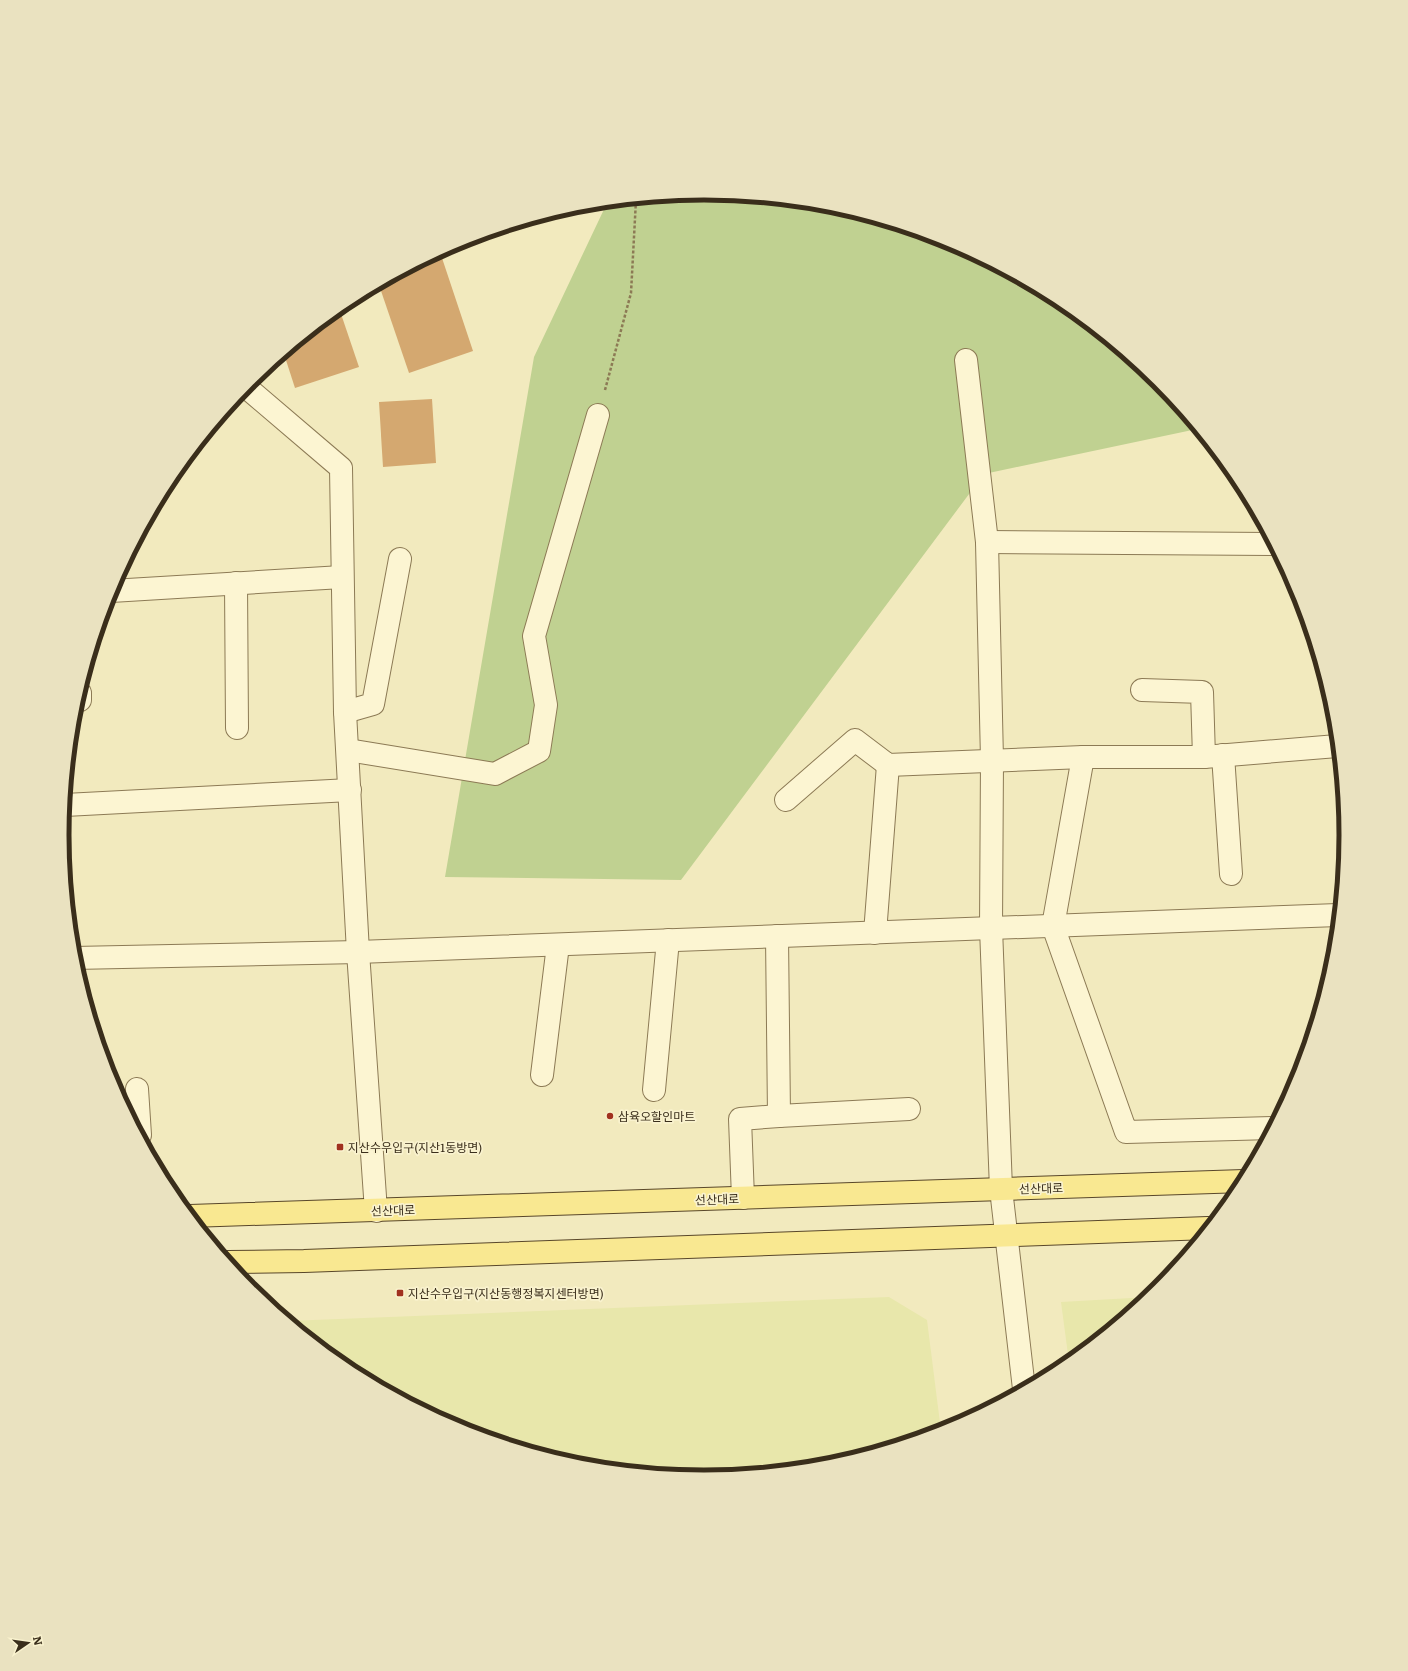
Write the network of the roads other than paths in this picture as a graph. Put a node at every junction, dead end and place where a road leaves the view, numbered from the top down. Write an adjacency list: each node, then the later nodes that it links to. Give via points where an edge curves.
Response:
1 (966, 360): 4 (street)
2 (251, 391): 7 (street, via 340,468)
3 (598, 415): 14 (street, via 534,636 546,704 540,751 495,774)
4 (987, 542): 5 (street); 17 (street)
5 (1268, 544)
6 (400, 559): 11 (street, via 373,704)
7 (342, 577): 8 (street); 11 (street)
8 (236, 583): 9 (street); 12 (street)
9 (118, 590)
10 (1142, 690): 15 (street, via 1202,692)
11 (345, 712): 14 (street)
12 (237, 728)
13 (1333, 746): 15 (street)
14 (348, 750): 19 (street)
15 (1214, 756): 16 (street); 22 (street)
16 (1083, 757): 17 (street); 24 (street)
17 (992, 760): 18 (street); 25 (street)
18 (888, 765): 20 (street, via 855,740); 26 (street)
19 (350, 790): 21 (street); 30 (street)
20 (786, 800)
21 (70, 805)
22 (1232, 874)
23 (1334, 915): 24 (street)
24 (1052, 926): 25 (street); 38 (street, via 1126,1132)
25 (991, 928): 26 (street); 40 (street)
26 (875, 933): 27 (street)
27 (777, 936): 28 (street); 36 (street)
28 (668, 940): 29 (street); 34 (street)
29 (558, 944): 30 (street); 32 (street)
30 (358, 952): 31 (street); 42 (street)
31 (81, 958)
32 (542, 1075)
33 (137, 1089): 37 (street)
34 (654, 1090)
35 (909, 1109): 36 (street)
36 (779, 1116): 41 (street, via 740,1120)
37 (139, 1126)
38 (1267, 1128)
39 (1236, 1181): 40 (main road, 선산대로)
40 (1001, 1189): 41 (main road, 선산대로); 45 (street)
41 (743, 1198): 42 (main road, 선산대로)
42 (376, 1211): 43 (main road, 선산대로)
43 (196, 1216)
44 (1203, 1228): 45 (main road)
45 (1006, 1236): 46 (main road); 47 (street)
46 (234, 1262)
47 (1023, 1384)

